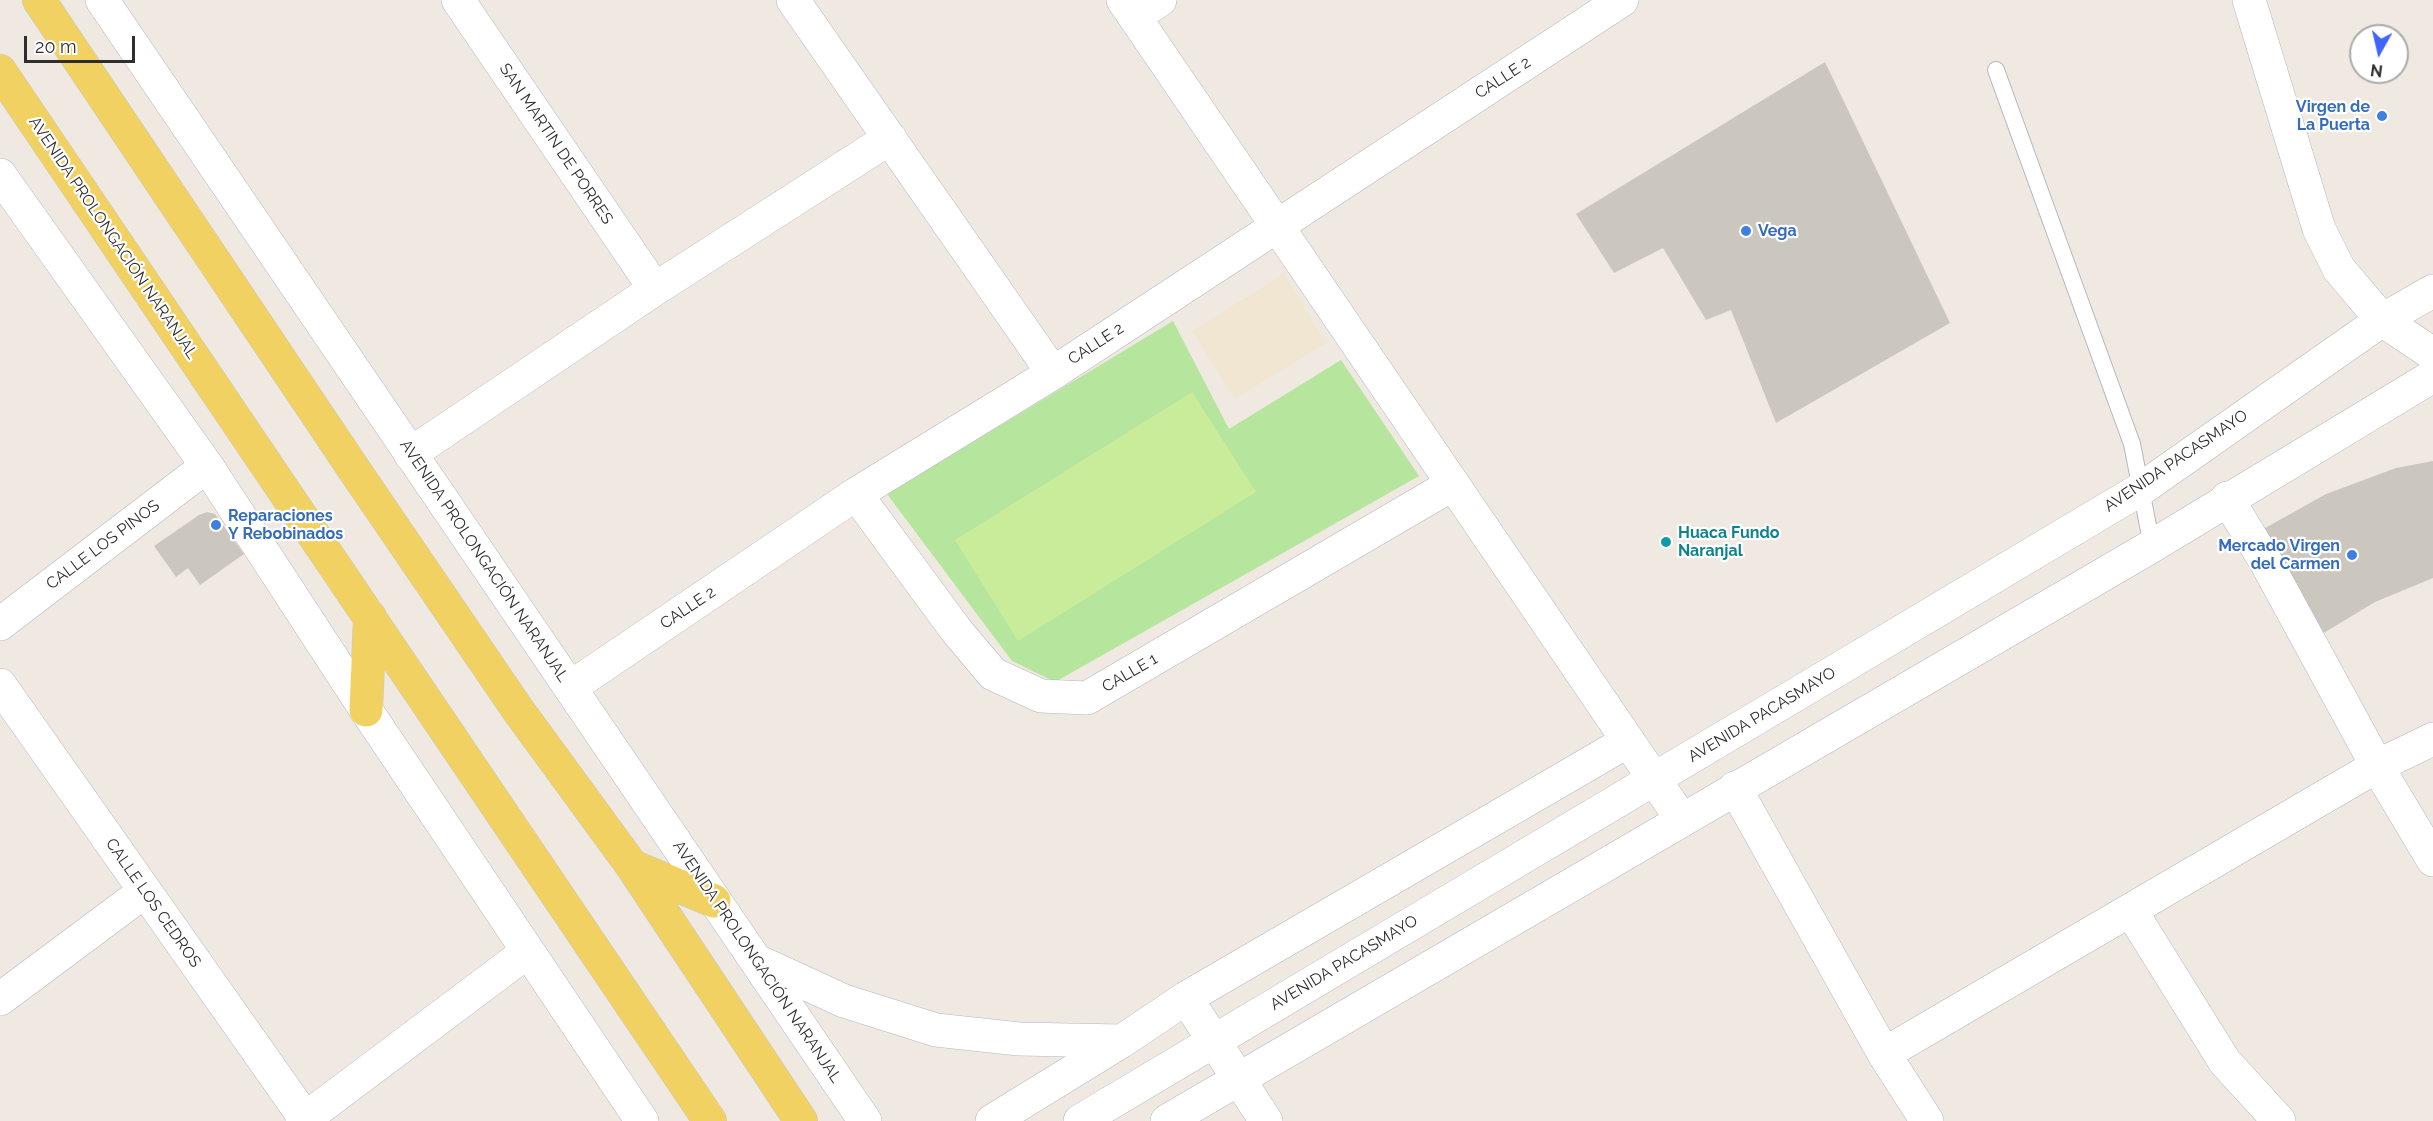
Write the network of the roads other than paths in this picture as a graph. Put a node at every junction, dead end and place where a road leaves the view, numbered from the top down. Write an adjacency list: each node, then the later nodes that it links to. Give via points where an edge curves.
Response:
1 (39, 0): 38 (main road, via 512,701)
2 (102, 0): 19 (street, AVENIDA PROLONGACIÓN NARANJAL)
3 (458, 0): 13 (street, SAN MARTIN DE PORRES)
4 (793, 0): 10 (street)
5 (1622, 0): 12 (street, CALLE 2)
6 (2249, 0): 15 (street, via 2319,229 2339,269)
7 (1139, 5): 12 (street)
8 (1996, 70): 22 (lane, via 2132,444)
9 (0, 71): 26 (main road, AVENIDA PROLONGACIÓN NARANJAL)
10 (890, 138): 13 (street); 17 (street)
11 (0, 175): 20 (street)
12 (1276, 225): 17 (street, CALLE 2); 21 (street)
13 (655, 289): 19 (street)
14 (2433, 291): 15 (street, AVENIDA PACASMAYO)
15 (2382, 320): 16 (street); 22 (street, AVENIDA PACASMAYO)
16 (2433, 354)
17 (1053, 373): 23 (street, CALLE 2)
18 (2433, 376): 24 (street)
19 (410, 454): 29 (street, AVENIDA PROLONGACIÓN NARANJAL)
20 (207, 466): 27 (street, CALLE LOS PINOS); 30 (street)
21 (1453, 484): 23 (street, CALLE 1, via 1087,698 1041,696 993,674); 32 (street)
22 (2141, 489): 25 (lane); 34 (street, AVENIDA PACASMAYO)
23 (856, 494): 29 (street, CALLE 2)
24 (2227, 498): 25 (street); 33 (street)
25 (2152, 546): 35 (street)
26 (370, 617): 30 (main road); 52 (main road, AVENIDA PROLONGACIÓN NARANJAL)
27 (0, 624)
28 (0, 685): 39 (street, CALLE LOS CEDROS)
29 (571, 687): 40 (street, AVENIDA PROLONGACIÓN NARANJAL)
30 (366, 711): 42 (street)
31 (2433, 739): 33 (street)
32 (1628, 741): 34 (street); 44 (street)
33 (2377, 766): 37 (street); 41 (street)
34 (1654, 779): 36 (street); 47 (street, AVENIDA PACASMAYO)
35 (1735, 788): 36 (street); 48 (street)
36 (1682, 820): 49 (street)
37 (2433, 860)
38 (632, 866): 40 (main road); 53 (main road)
39 (145, 891): 45 (street); 50 (street, CALLE LOS CEDROS)
40 (714, 900): 43 (street, AVENIDA PROLONGACIÓN NARANJAL)
41 (2131, 911): 48 (street); 60 (street, via 2225,1062)
42 (527, 952): 50 (street); 51 (street)
43 (756, 960): 46 (street, via 844,1001 936,1030 1019,1040); 54 (street, AVENIDA PROLONGACIÓN NARANJAL)
44 (1186, 998): 46 (street); 47 (street)
45 (0, 999)
46 (1122, 1041): 55 (street)
47 (1213, 1041): 49 (street); 56 (street, AVENIDA PACASMAYO)
48 (1884, 1054): 59 (street)
49 (1237, 1080): 57 (street); 58 (street)
50 (304, 1120)
51 (642, 1121)
52 (710, 1121)
53 (801, 1121)
54 (866, 1121)
55 (992, 1121)
56 (1080, 1121)
57 (1167, 1121)
58 (1266, 1121)
59 (1927, 1121)
60 (2279, 1121)

